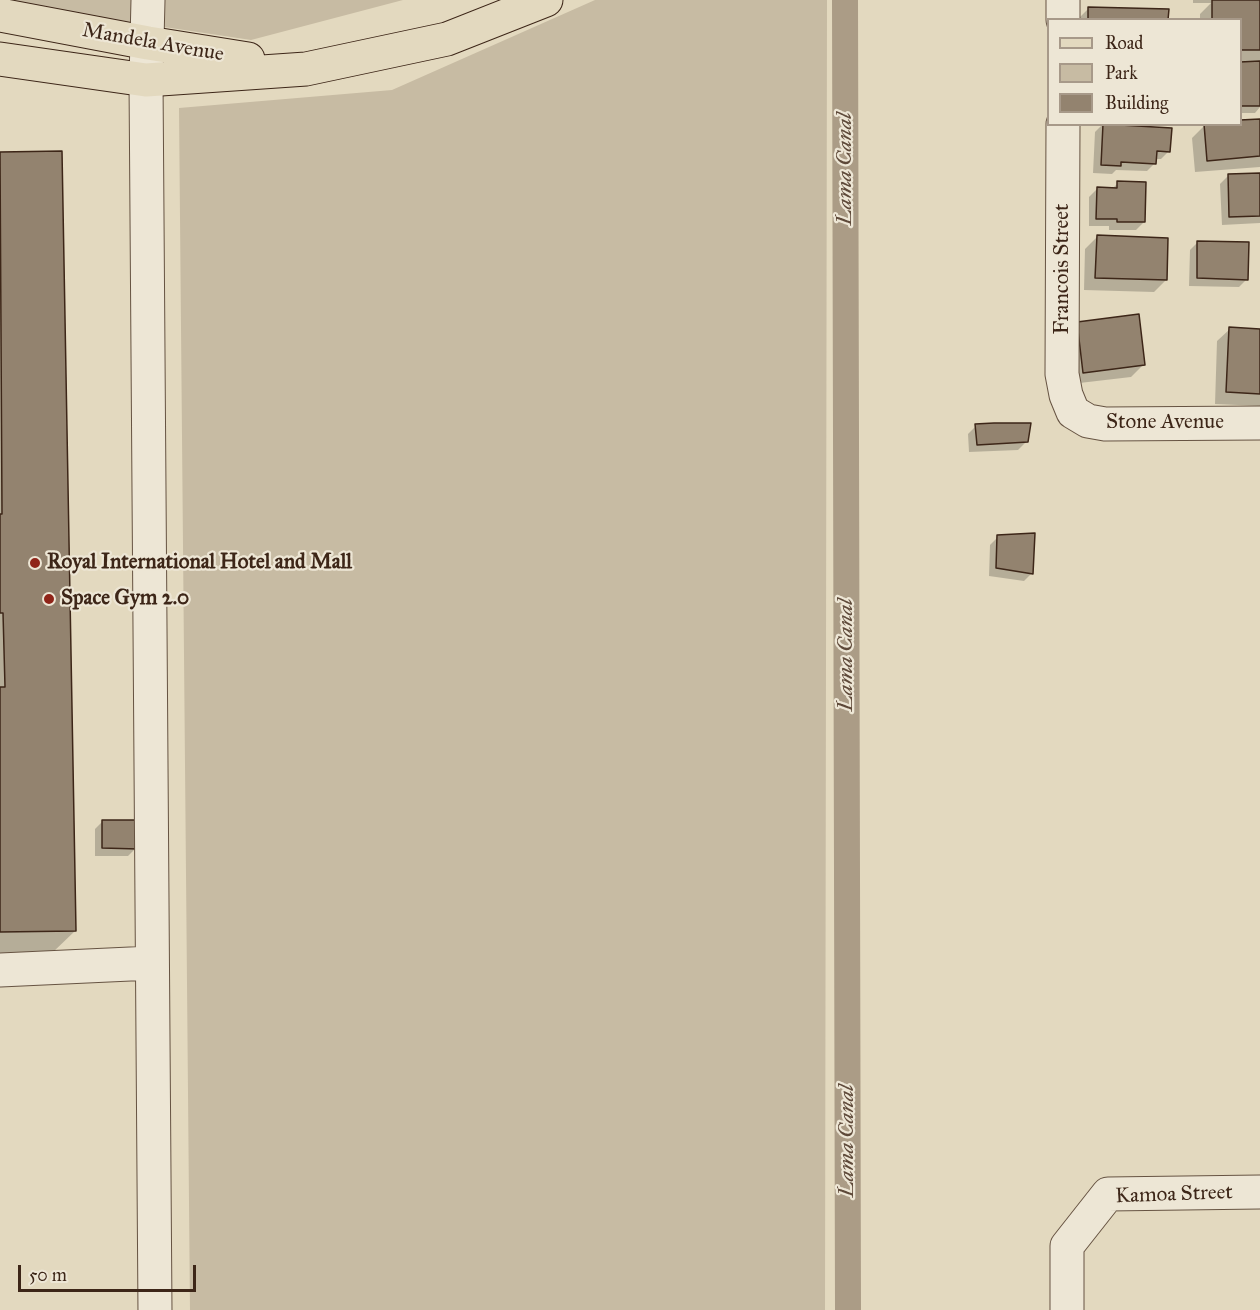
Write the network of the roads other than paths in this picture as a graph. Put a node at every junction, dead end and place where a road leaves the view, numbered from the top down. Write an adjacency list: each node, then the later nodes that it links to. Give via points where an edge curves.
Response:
1 (148, 0): 6 (street)
2 (546, 0): 8 (main road, Mandela Avenue, via 447,39)
3 (1063, 0): 5 (street)
4 (0, 15): 6 (main road, Mandela Avenue)
5 (1063, 18)
6 (148, 43): 8 (main road, Mandela Avenue); 9 (street)
7 (0, 59): 9 (main road, Mandela Avenue)
8 (306, 69): 9 (main road, Mandela Avenue)
9 (146, 80): 13 (street)
10 (1063, 126): 11 (street, Francois Street, via 1062,374)
11 (1073, 412): 12 (street, Stone Avenue, via 1088,422 1105,424)
12 (1260, 423)
13 (152, 963): 14 (street); 16 (street)
14 (0, 970)
15 (1260, 1192): 17 (street, Kamoa Street, via 1108,1194 1066,1246)
16 (155, 1310)
17 (1067, 1310)

